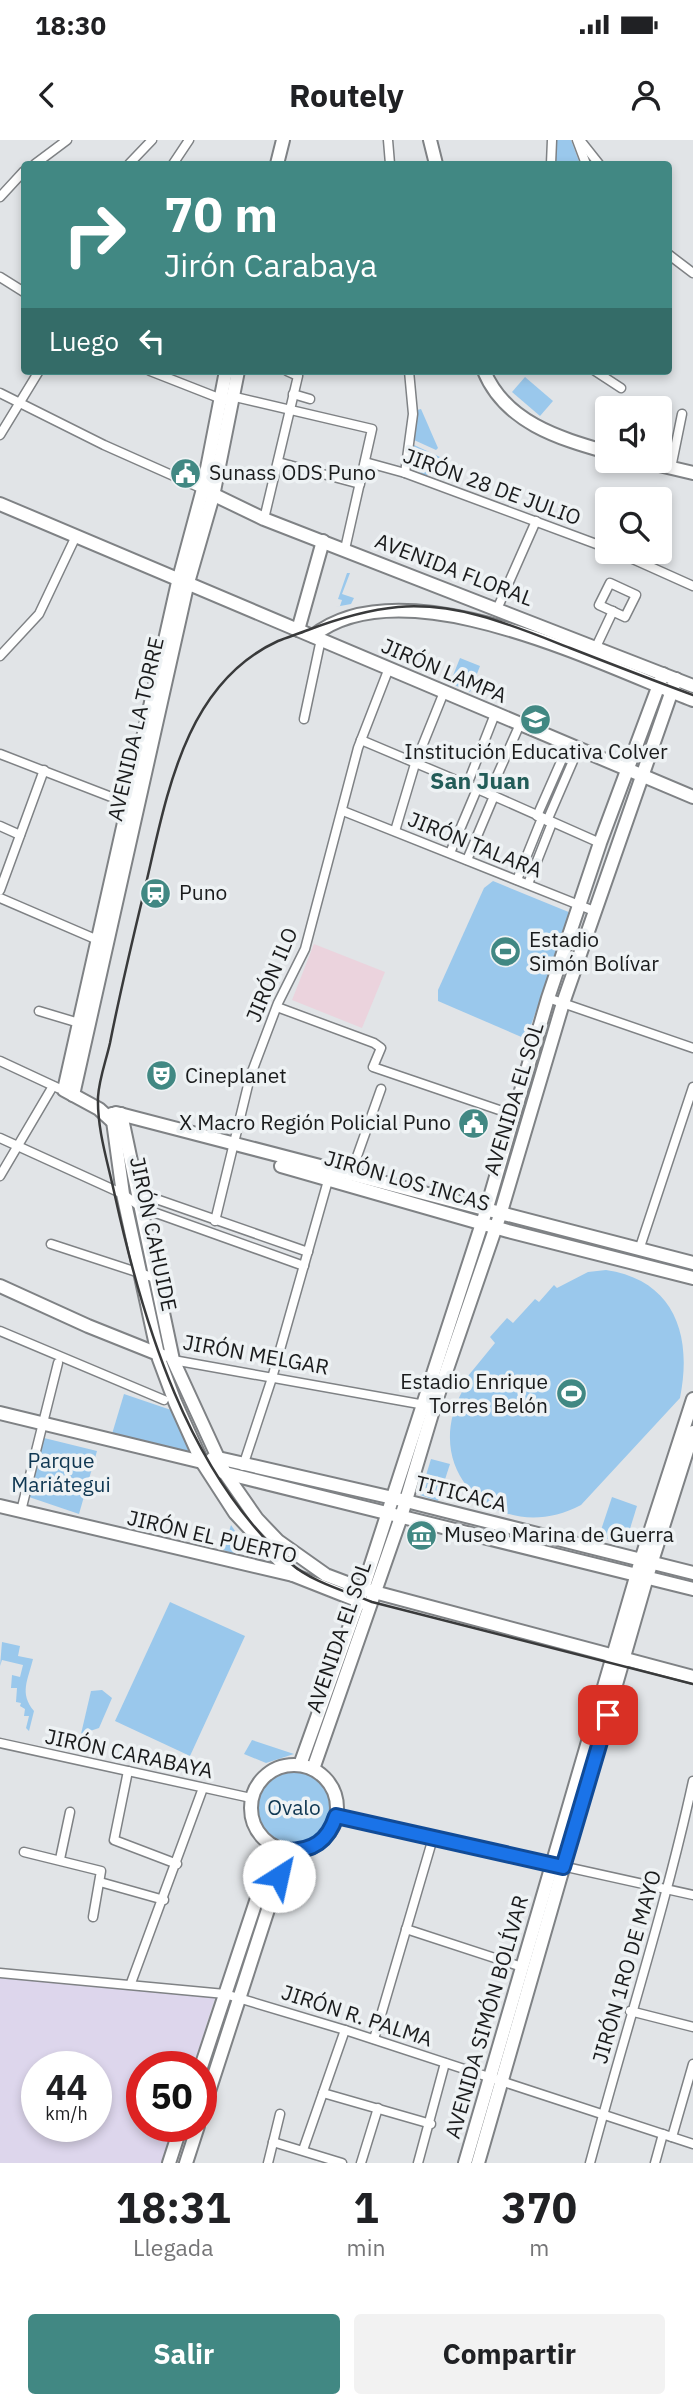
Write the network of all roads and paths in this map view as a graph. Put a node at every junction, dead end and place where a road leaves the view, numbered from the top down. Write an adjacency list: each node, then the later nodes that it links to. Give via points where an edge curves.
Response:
1 (67, 140): 10 (street)
2 (152, 140): 11 (street)
3 (189, 140): 12 (street)
4 (282, 140): 13 (street)
5 (289, 140): 14 (street)
6 (388, 140): 15 (street)
7 (552, 140): 17 (street)
8 (578, 140): 18 (street); 19 (street)
9 (432, 142): 16 (street)
10 (39, 161)
11 (132, 161)
12 (175, 161)
13 (278, 161)
14 (285, 161)
15 (390, 161)
16 (435, 161)
17 (551, 161)
18 (585, 161)
19 (596, 161)
20 (21, 174): 21 (street)
21 (0, 197)
22 (672, 257): 23 (street)
23 (693, 273)
24 (0, 277): 25 (street)
25 (21, 290)
26 (36, 375): 39 (street)
27 (160, 375): 37 (street)
28 (226, 375): 37 (street, AVENIDA LA TORRE)
29 (236, 375): 37 (street, AVENIDA LA TORRE)
30 (296, 375): 36 (street)
31 (410, 375): 48 (street, via 413,414)
32 (486, 375): 43 (street, via 516,416)
33 (602, 375): 34 (street)
34 (621, 388)
35 (0, 393): 39 (street)
36 (293, 394): 38 (street); 40 (street)
37 (227, 399): 40 (street); 51 (street, AVENIDA LA TORRE)
38 (310, 399)
39 (18, 402): 42 (street); 51 (street)
40 (290, 410): 44 (street); 45 (street, via 372,429)
41 (682, 414): 46 (street)
42 (0, 435)
43 (595, 448)
44 (278, 462): 50 (street); 53 (street)
45 (365, 462): 48 (street, JIRÓN 28 DE JULIO); 50 (street)
46 (672, 463)
47 (672, 468): 49 (street)
48 (405, 473): 54 (street, JIRÓN 28 DE JULIO)
49 (693, 473)
50 (360, 484): 58 (street)
51 (208, 492): 53 (street, AVENIDA FLORAL); 60 (street, AVENIDA LA TORRE)
52 (0, 504): 55 (street, JIRÓN LAMPA)
53 (264, 519): 56 (street, AVENIDA FLORAL)
54 (536, 522): 57 (street, JIRÓN 28 DE JULIO); 62 (street)
55 (76, 536): 60 (street, JIRÓN LAMPA); 67 (street, via 39,614)
56 (323, 541): 58 (street, AVENIDA FLORAL); 64 (street)
57 (595, 544)
58 (345, 549): 62 (street, AVENIDA FLORAL)
59 (644, 564): 61 (street)
60 (183, 584): 64 (street, JIRÓN LAMPA); 86 (street, AVENIDA LA TORRE)
61 (693, 586)
62 (498, 607): 66 (street, AVENIDA FLORAL)
63 (613, 611): 63 (street, via 625,617 636,595 610,583 599,605); 66 (street)
64 (298, 630): 65 (street, JIRÓN LAMPA)
65 (317, 638): 68 (street, JIRÓN LAMPA); 69 (street, AVENIDA FLORAL, via 327,626 376,613 447,613 487,621); 74 (street)
66 (596, 647): 69 (street, AVENIDA FLORAL)
67 (0, 656)
68 (389, 668): 71 (street, JIRÓN LAMPA); 76 (street, JIRÓN ILO)
69 (667, 682): 70 (street, AVENIDA FLORAL); 72 (street, AVENIDA FLORAL); 80 (street, AVENIDA EL SOL); 81 (street, AVENIDA EL SOL)
70 (693, 686)
71 (444, 692): 73 (street, JIRÓN LAMPA); 78 (street)
72 (693, 700)
73 (495, 714): 75 (street, JIRÓN LAMPA); 82 (street)
74 (304, 719)
75 (520, 724): 80 (street, JIRÓN LAMPA); 84 (street)
76 (361, 740): 78 (street); 87 (street, JIRÓN ILO)
77 (0, 754): 79 (street)
78 (415, 764): 82 (street); 90 (street)
79 (44, 770): 86 (street); 91 (street)
80 (627, 770): 81 (street, JIRÓN LAMPA); 92 (street, AVENIDA EL SOL)
81 (641, 776): 85 (street, JIRÓN LAMPA); 100 (street, AVENIDA EL SOL)
82 (467, 785): 83 (street)
83 (477, 789): 84 (street); 93 (street)
84 (491, 795): 88 (street); 94 (street)
85 (693, 797)
86 (134, 805): 101 (street, AVENIDA LA TORRE)
87 (344, 811): 90 (street, JIRÓN TALARA); 104 (street, JIRÓN ILO, via 305,949)
88 (544, 819): 88 (street, via 573,761 562,757); 92 (street); 95 (street); 96 (street)
89 (0, 826): 91 (street)
90 (396, 831): 93 (street, JIRÓN TALARA)
91 (20, 835): 97 (street)
92 (600, 843): 99 (street, AVENIDA EL SOL)
93 (450, 853): 94 (street, JIRÓN TALARA)
94 (467, 860): 95 (street, JIRÓN TALARA)
95 (517, 880): 96 (street, JIRÓN TALARA)
96 (528, 884): 99 (street, JIRÓN TALARA)
97 (0, 890)
98 (0, 898): 101 (street)
99 (579, 906): 100 (street, JIRÓN TALARA); 102 (street, AVENIDA EL SOL)
100 (594, 911): 103 (street, AVENIDA EL SOL)
101 (103, 942): 106 (street, AVENIDA LA TORRE); 111 (street, AVENIDA LA TORRE)
102 (548, 998): 103 (street); 123 (street, AVENIDA EL SOL)
103 (563, 1003): 107 (street); 125 (street, AVENIDA EL SOL)
104 (277, 1007): 112 (street, via 374,1043 381,1048 373,1067); 116 (street, JIRÓN ILO, via 250,1077)
105 (38, 1011): 106 (street)
106 (79, 1023): 111 (street, AVENIDA LA TORRE)
107 (693, 1048)
108 (0, 1061): 111 (street)
109 (693, 1087): 127 (street)
110 (381, 1089): 118 (street)
111 (63, 1090): 113 (street); 115 (street)
112 (508, 1113)
113 (115, 1116): 116 (street, JIRÓN LOS INCAS); 120 (street); 121 (street, JIRÓN CAHUIDE)
114 (0, 1138): 115 (street)
115 (19, 1146): 119 (street); 121 (street)
116 (233, 1149): 117 (street, JIRÓN LOS INCAS); 124 (street, JIRÓN ILO)
117 (330, 1175): 118 (street, JIRÓN LOS INCAS); 123 (street, JIRÓN LOS INCAS); 128 (street)
118 (350, 1175): 123 (street, JIRÓN LOS INCAS)
119 (0, 1177)
120 (138, 1192): 121 (street); 122 (street); 124 (street)
121 (123, 1194): 122 (street); 131 (street, JIRÓN CAHUIDE)
122 (142, 1208): 130 (street); 132 (street)
123 (484, 1216): 125 (street, JIRÓN LOS INCAS); 141 (street, AVENIDA EL SOL)
124 (215, 1220): 128 (street)
125 (498, 1221): 127 (street, JIRÓN LOS INCAS); 133 (street, JIRÓN LOS INCAS); 141 (street, AVENIDA EL SOL)
126 (51, 1244): 131 (street)
127 (639, 1250): 129 (street, JIRÓN LOS INCAS)
128 (308, 1252): 130 (street)
129 (693, 1264)
130 (304, 1266): 139 (street)
131 (141, 1274): 132 (street); 136 (street, JIRÓN CAHUIDE)
132 (155, 1278): 137 (street)
133 (693, 1278)
134 (0, 1286): 136 (street, JIRÓN MELGAR)
135 (0, 1331): 140 (street)
136 (158, 1354): 137 (street, JIRÓN MELGAR); 147 (street, JIRÓN CAHUIDE)
137 (173, 1360): 139 (street, JIRÓN MELGAR); 146 (street)
138 (58, 1363): 144 (street)
139 (272, 1378): 141 (street, JIRÓN MELGAR); 148 (street)
140 (164, 1400)
141 (428, 1405): 150 (street, AVENIDA EL SOL); 151 (street, AVENIDA EL SOL)
142 (692, 1407): 156 (street, AVENIDA SIMÓN BOLÍVAR)
143 (0, 1413): 144 (street, TITICACA)
144 (43, 1424): 147 (street, TITICACA); 153 (street)
145 (693, 1432): 156 (street, AVENIDA SIMÓN BOLÍVAR)
146 (218, 1458): 147 (street); 148 (street, TITICACA); 149 (street)
147 (202, 1462): 149 (street, TITICACA); 158 (street, JIRÓN CAHUIDE, via 235,1513)
148 (242, 1470): 149 (street, TITICACA); 150 (street, TITICACA); 154 (street, TITICACA)
149 (225, 1473): 161 (street, via 278,1541)
150 (392, 1497): 151 (street, TITICACA); 154 (street, AVENIDA EL SOL)
151 (406, 1500): 155 (street, AVENIDA EL SOL); 156 (street, TITICACA)
152 (0, 1506): 153 (street, JIRÓN EL PUERTO)
153 (21, 1511): 158 (street, JIRÓN EL PUERTO)
154 (388, 1513): 155 (street, TITICACA); 161 (street, AVENIDA EL SOL)
155 (401, 1517): 159 (street, TITICACA); 161 (street, AVENIDA EL SOL)
156 (646, 1561): 157 (street, TITICACA); 159 (street, AVENIDA SIMÓN BOLÍVAR)
157 (693, 1573)
158 (293, 1575): 161 (street, JIRÓN EL PUERTO)
159 (642, 1576): 160 (street, TITICACA); 162 (street, AVENIDA SIMÓN BOLÍVAR)
160 (693, 1589)
161 (367, 1597): 162 (street); 165 (street, AVENIDA EL SOL)
162 (619, 1657): 163 (street); 178 (street, AVENIDA SIMÓN BOLÍVAR)
163 (693, 1677)
164 (0, 1743): 166 (street, JIRÓN CARABAYA)
165 (307, 1767): 169 (street, via 287,1765 264,1776); 171 (street, via 333,1789)
166 (128, 1771): 168 (street, JIRÓN CARABAYA); 177 (street, via 114,1840)
167 (693, 1781): 180 (street, JIRÓN 1RO DE MAYO)
168 (203, 1788): 169 (street, JIRÓN CARABAYA); 177 (street)
169 (251, 1798): 173 (street, via 254,1826)
170 (69, 1812): 176 (street)
171 (336, 1816): 172 (street); 174 (street, via 324,1839 313,1847)
172 (433, 1838): 178 (street); 184 (street)
173 (274, 1847): 174 (street); 188 (street)
174 (287, 1851): 189 (street)
175 (24, 1852): 176 (street)
176 (60, 1859): 179 (street, via 98,1868)
177 (177, 1864): 182 (street)
178 (558, 1866): 180 (street); 185 (street, AVENIDA SIMÓN BOLÍVAR); 198 (street, AVENIDA SIMÓN BOLÍVAR)
179 (100, 1882): 182 (street); 183 (street)
180 (669, 1889): 181 (street); 190 (street, JIRÓN 1RO DE MAYO)
181 (693, 1895)
182 (164, 1900): 187 (street)
183 (93, 1917)
184 (407, 1929): 185 (street); 193 (street)
185 (522, 1967): 198 (street, AVENIDA SIMÓN BOLÍVAR)
186 (0, 1973): 187 (street, JIRÓN R. PALMA)
187 (131, 1983): 188 (street, JIRÓN R. PALMA)
188 (225, 1994): 189 (street, JIRÓN R. PALMA); 194 (street)
189 (240, 1998): 192 (street, JIRÓN R. PALMA); 197 (street)
190 (630, 2011): 191 (street); 202 (street, JIRÓN 1RO DE MAYO)
191 (693, 2027)
192 (345, 2029): 193 (street, JIRÓN R. PALMA); 199 (street)
193 (374, 2039): 195 (street, JIRÓN R. PALMA)
194 (206, 2051)
195 (445, 2063): 198 (street, JIRÓN R. PALMA); 203 (street)
196 (693, 2064): 204 (street)
197 (217, 2068)
198 (495, 2079): 202 (street, JIRÓN R. PALMA); 216 (street, AVENIDA SIMÓN BOLÍVAR); 217 (street, AVENIDA SIMÓN BOLÍVAR)
199 (323, 2093): 200 (street); 209 (street)
200 (379, 2108): 203 (street); 214 (street)
201 (280, 2114): 207 (street)
202 (603, 2115): 204 (street, JIRÓN R. PALMA); 218 (street, JIRÓN 1RO DE MAYO)
203 (430, 2124): 215 (street)
204 (668, 2136): 208 (street, JIRÓN R. PALMA); 219 (street)
205 (176, 2142): 210 (street)
206 (193, 2142): 211 (street)
207 (273, 2142): 209 (street); 212 (street)
208 (693, 2144)
209 (303, 2150): 213 (street)
210 (169, 2163)
211 (186, 2163)
212 (268, 2163)
213 (342, 2163)
214 (360, 2163)
215 (418, 2163)
216 (465, 2163)
217 (478, 2163)
218 (590, 2163)
219 (655, 2163)

